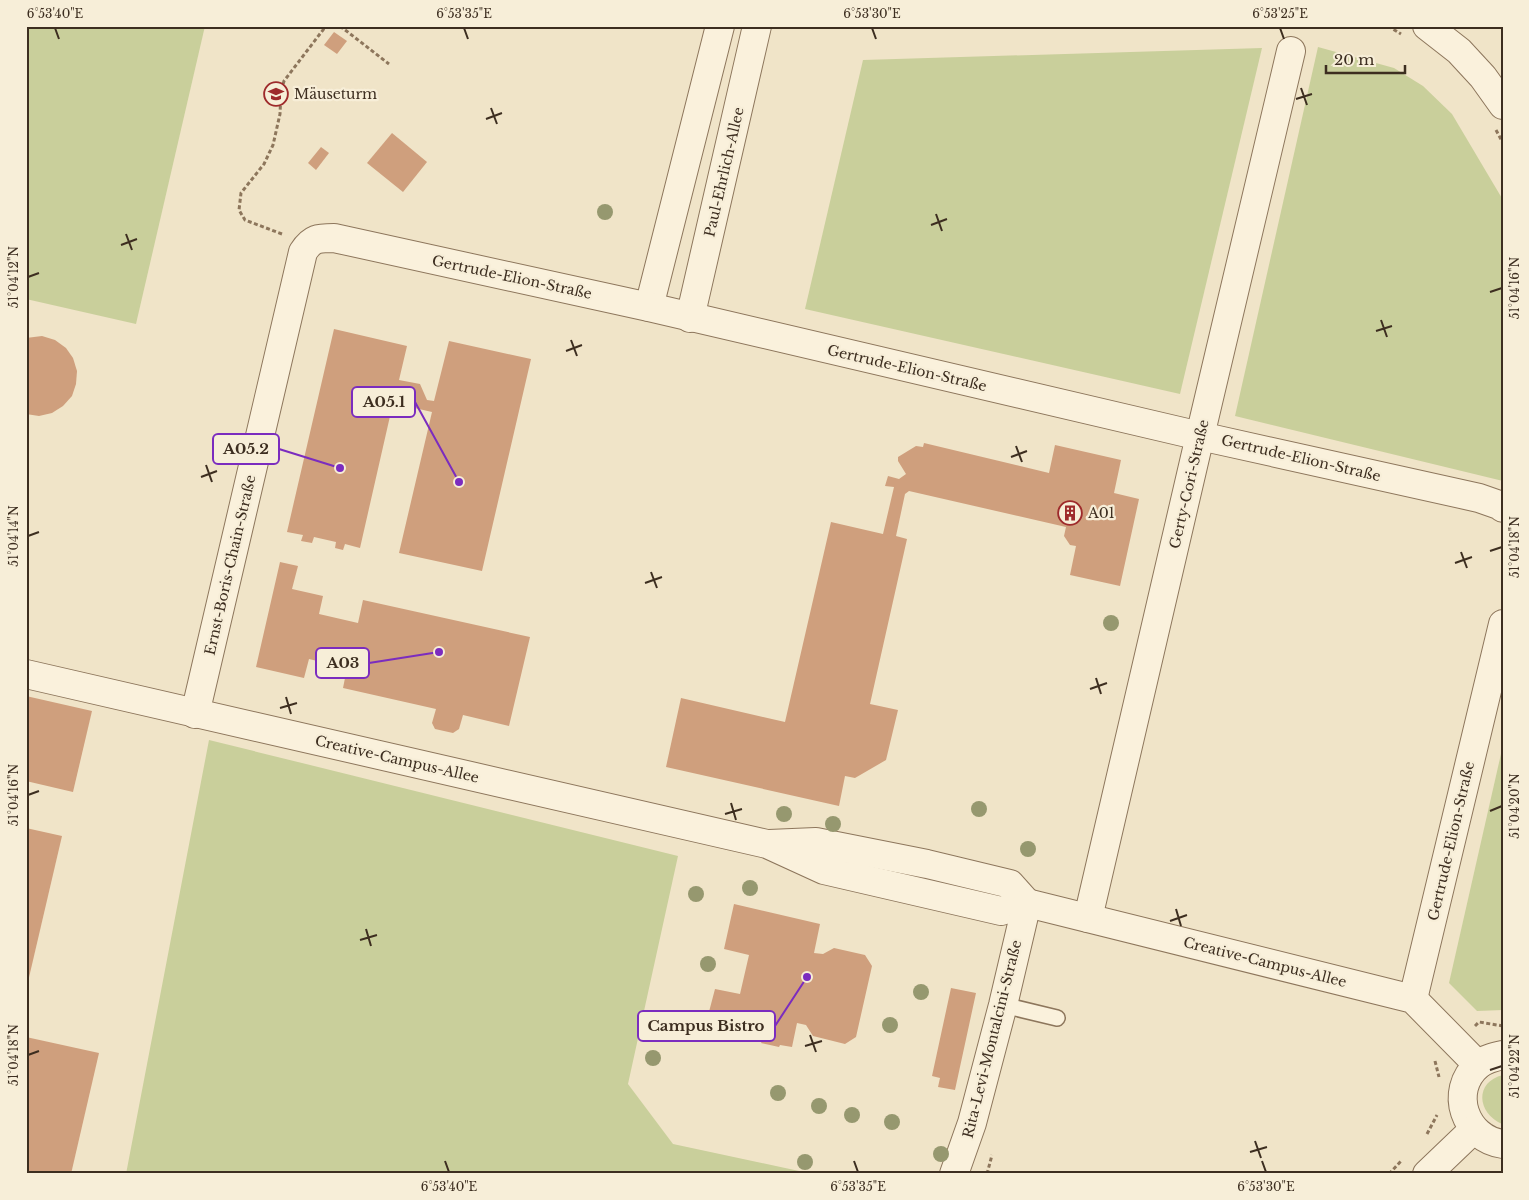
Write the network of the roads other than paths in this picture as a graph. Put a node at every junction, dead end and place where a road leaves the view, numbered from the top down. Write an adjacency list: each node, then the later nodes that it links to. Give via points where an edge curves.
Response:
1 (720, 26): 7 (street)
2 (757, 26): 8 (street, Paul-Ehrlich-Allee)
3 (1427, 26): 5 (street, via 1459,51)
4 (1291, 51): 9 (street, Gerty-Cori-Straße)
5 (1503, 105)
6 (309, 242): 7 (street, Gertrude-Elion-Straße, via 334,238); 13 (street, Ernst-Boris-Chain-Straße, via 303,252)
7 (649, 307): 8 (street, Gertrude-Elion-Straße)
8 (690, 318): 9 (street, Gertrude-Elion-Straße)
9 (1200, 436): 10 (street, Gertrude-Elion-Straße, via 1479,498); 15 (street, Gerty-Cori-Straße)
10 (1503, 508)
11 (1503, 624): 16 (street, Gertrude-Elion-Straße)
12 (26, 674): 13 (street, Creative-Campus-Allee)
13 (195, 714): 14 (street, Creative-Campus-Allee, via 767,844 824,870 1001,911)
14 (1027, 903): 15 (street, Creative-Campus-Allee); 17 (street, Rita-Levi-Montalcini-Straße)
15 (1088, 918): 16 (street, Creative-Campus-Allee)
16 (1413, 999): 19 (street, Creative-Campus-Allee, via 1456,1040)
17 (1003, 1004): 18 (lane); 22 (street, Rita-Levi-Montalcini-Straße, via 972,1123)
18 (1057, 1018)
19 (1491, 1060): 20 (street, via 1470,1074 1465,1084 1463,1108)
20 (1473, 1130): 21 (street, via 1484,1138); 23 (street)
21 (1503, 1144)
22 (954, 1174)
23 (1428, 1174)

